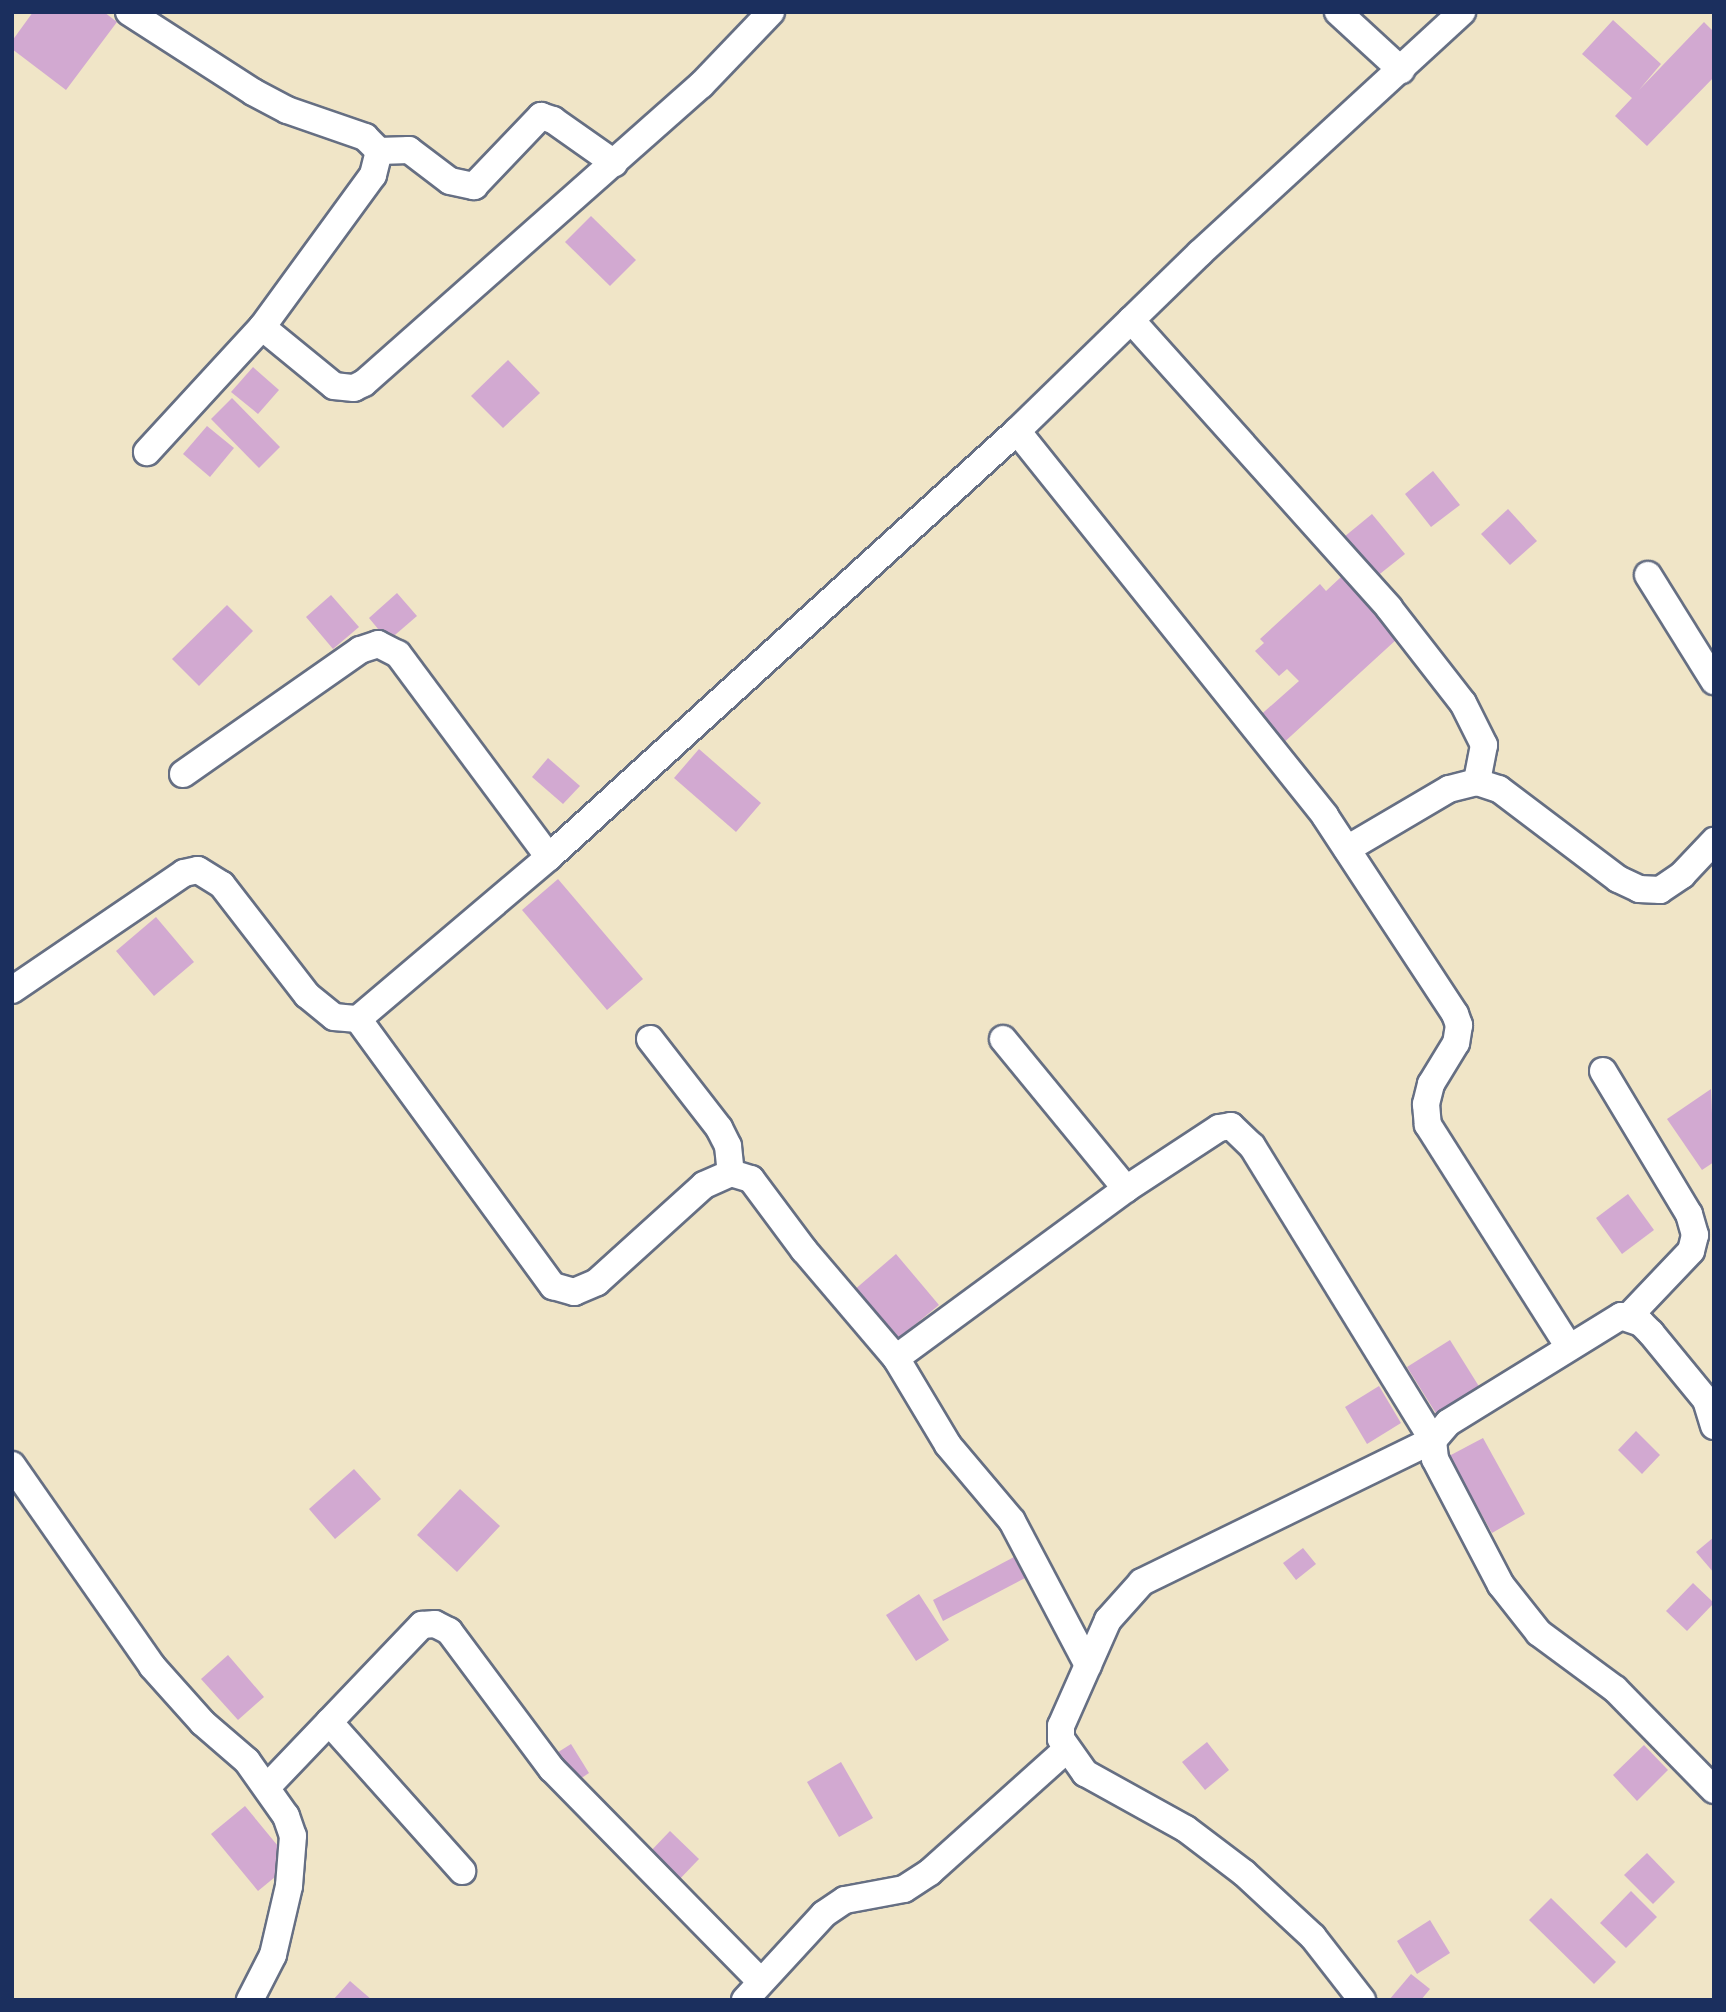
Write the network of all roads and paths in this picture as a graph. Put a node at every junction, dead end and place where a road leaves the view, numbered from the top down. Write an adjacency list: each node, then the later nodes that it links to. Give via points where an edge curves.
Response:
1 (129, 12): 6 (street, via 253,92 287,110 365,137)
2 (771, 12): 7 (street, via 701,85)
3 (1338, 12): 5 (street)
4 (1462, 12): 5 (street)
5 (1401, 71): 8 (street)
6 (379, 151): 7 (street, via 409,150 450,181 474,186 541,116); 9 (street, via 373,175)
7 (614, 163): 9 (street, via 354,388 334,386)
8 (1131, 320): 10 (street); 15 (street, via 1389,608 1464,703 1483,745)
9 (262, 327): 11 (street)
10 (1017, 431): 17 (street); 18 (street)
11 (147, 452)
12 (1648, 575): 13 (street)
13 (1714, 681)
14 (183, 774): 18 (street, via 360,650 378,644 398,654)
15 (1477, 782): 16 (street, via 1499,789 1618,879 1639,889 1660,890 1682,875); 17 (street, via 1449,789)
16 (1714, 841)
17 (1347, 849): 27 (street, via 1459,1025 1456,1043 1431,1084 1428,1125)
18 (549, 857): 20 (street)
19 (12, 990): 20 (street, via 184,873 198,870 222,886 307,995 334,1017)
20 (358, 1019): 24 (street, via 553,1286 574,1292 597,1282 704,1185)
21 (1003, 1039): 25 (street)
22 (650, 1040): 24 (street, via 719,1128 729,1146)
23 (1603, 1070): 26 (street, via 1689,1214 1695,1235 1691,1251)
24 (731, 1173): 28 (street, via 751,1179 804,1250)
25 (1126, 1189): 28 (street); 30 (street, via 1219,1128 1231,1126 1243,1133)
26 (1629, 1316): 27 (street, via 1621,1316); 29 (street, via 1651,1334 1706,1400)
27 (1569, 1347): 30 (street, via 1448,1423)
28 (896, 1358): 32 (street, via 948,1445 1027,1543)
29 (1714, 1426)
30 (1433, 1440): 32 (street, via 1158,1571 1128,1595 1108,1620); 36 (street, via 1435,1459 1501,1585 1539,1633 1615,1689)
31 (12, 1465): 35 (street, via 152,1666)
32 (1087, 1665): 34 (street, via 1061,1726)
33 (329, 1722): 35 (street); 37 (street); 38 (street, via 422,1625 435,1624 449,1631 552,1769)
34 (1065, 1751): 38 (street, via 930,1872 904,1889 845,1900 824,1914); 40 (street, via 1085,1773 1186,1829 1244,1873 1313,1937)
35 (268, 1786): 39 (street, via 286,1816 293,1858 272,1955)
36 (1714, 1790)
37 (462, 1871)
38 (753, 1991)
39 (250, 2000)
40 (1362, 2000)

